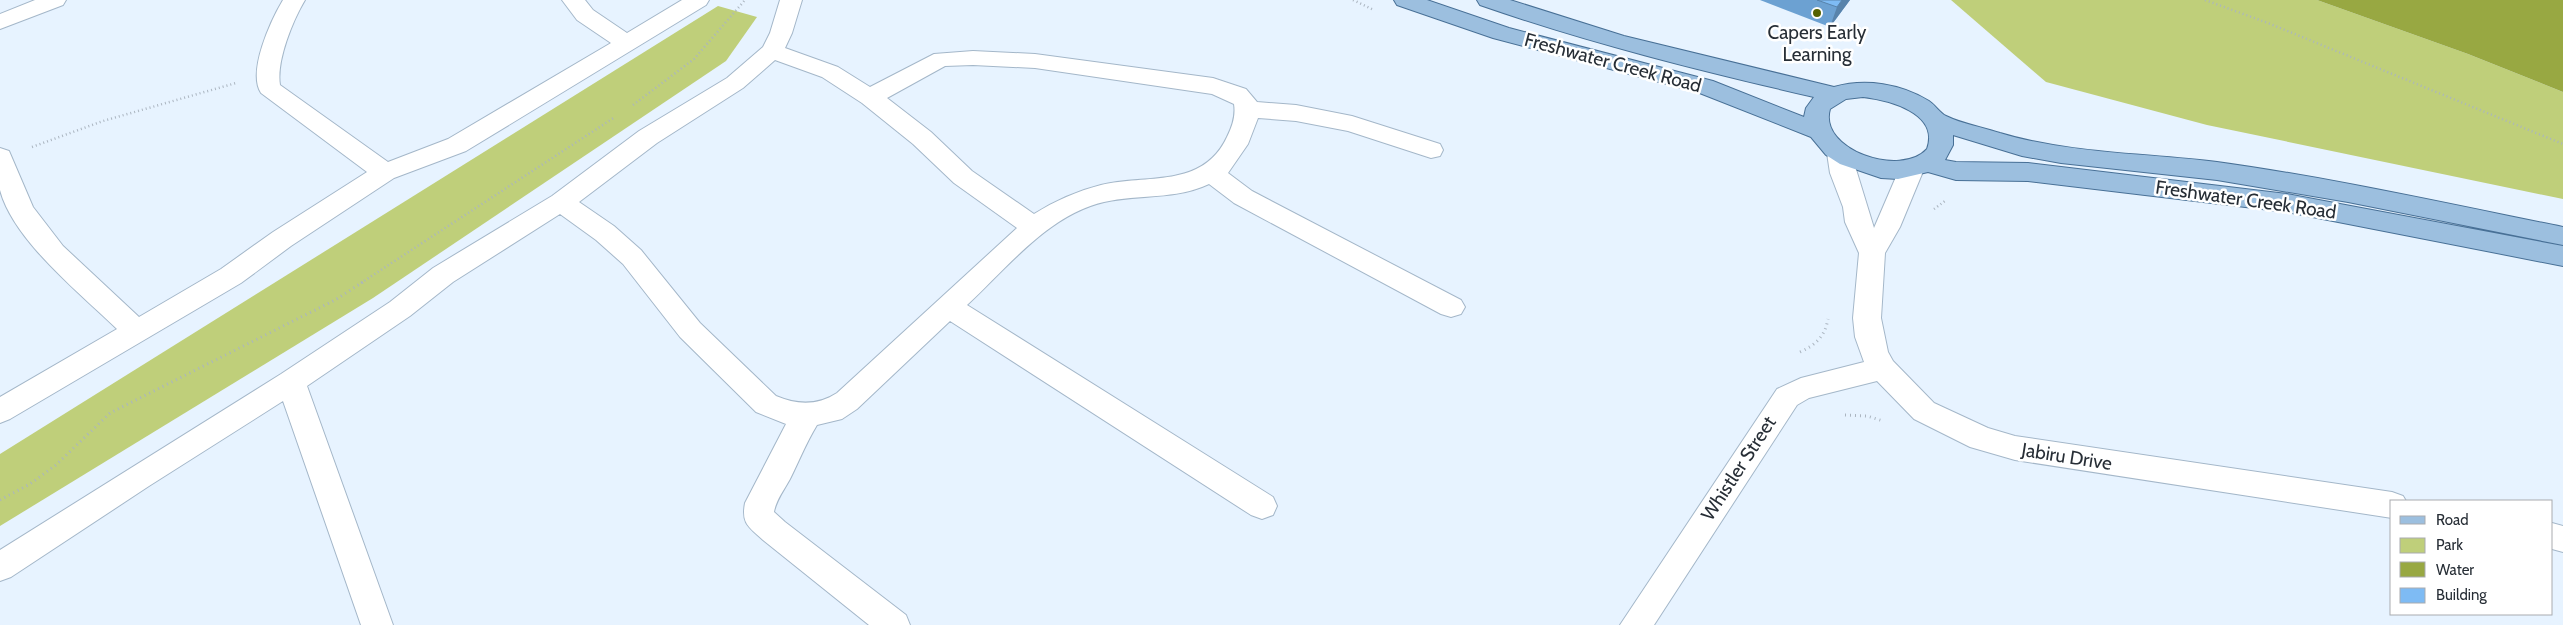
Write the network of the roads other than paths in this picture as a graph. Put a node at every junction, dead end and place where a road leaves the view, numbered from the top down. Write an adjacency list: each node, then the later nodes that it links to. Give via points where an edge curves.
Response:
1 (55, 0): 8 (street)
2 (294, 0): 20 (street, via 283,21 267,77 270,88)
3 (572, 0): 9 (street, via 586,15)
4 (698, 0): 9 (street)
5 (791, 0): 10 (street)
6 (1405, 0): 15 (main road, Freshwater Creek Road, via 1501,33 1705,86)
7 (1488, 0): 11 (main road, Freshwater Creek Road, via 1622,43)
8 (0, 22)
9 (627, 43): 20 (street, via 457,145)
10 (772, 51): 12 (street, via 830,72); 22 (street, via 735,83 648,137)
11 (1833, 94): 14 (main road, via 1863,88 1884,91 1916,104); 15 (main road, via 1817,110)
12 (870, 97): 13 (street, via 936,62 973,58 1035,61 1213,86 1245,100); 23 (street, via 922,138 962,178)
13 (1248, 109): 16 (street, via 1296,113 1352,124); 21 (street, via 1229,157)
14 (1934, 121): 19 (main road, via 1941,133 1941,144 1936,155); 24 (main road, Freshwater Creek Road, via 2022,148 2226,172)
15 (1819, 131): 17 (main road)
16 (1431, 150)
17 (1839, 153): 19 (main road, via 1874,167 1894,170); 25 (street, Jabiru Drive, via 1858,222)
18 (0, 158): 29 (street, via 21,210 54,253)
19 (1919, 166): 25 (street, Jabiru Drive); 26 (main road, Freshwater Creek Road, via 2028,172 2288,203)
20 (385, 172): 29 (street, via 231,276)
21 (1211, 173): 23 (street, via 1193,182 1094,195 1063,207); 28 (street, via 1243,197)
22 (560, 202): 31 (street, via 443,275 400,309); 33 (street, via 632,256 690,330 766,404)
23 (1034, 227): 27 (street)
24 (2563, 236)
25 (1872, 253): 30 (street, Jabiru Drive, via 1867,318 1869,337)
26 (2563, 256)
27 (949, 307): 33 (street, via 847,401 832,410); 34 (street)
28 (1451, 307)
29 (137, 332): 32 (street)
30 (1883, 369): 35 (street, Jabiru Drive, via 1924,411 1980,438 2016,448); 39 (street, Whistler Street, via 1801,389 1788,397)
31 (291, 382): 36 (street); 37 (street)
32 (0, 411)
33 (808, 416): 38 (street, via 791,441 760,503 758,516)
34 (1262, 506)
35 (2390, 506)
36 (0, 567)
37 (377, 625)
38 (894, 625)
39 (1636, 625)

